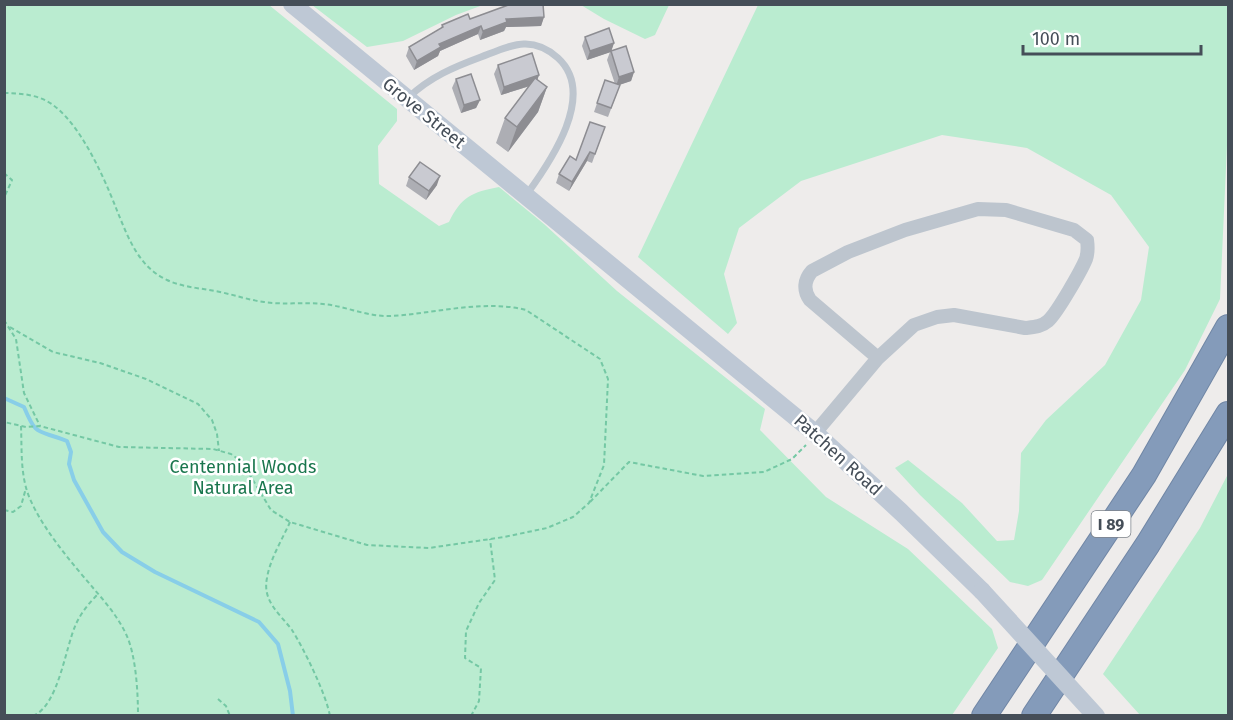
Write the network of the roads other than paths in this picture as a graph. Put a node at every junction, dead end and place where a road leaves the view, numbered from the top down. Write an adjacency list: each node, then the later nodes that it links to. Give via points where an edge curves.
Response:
1 (292, 4): 2 (street, Grove Street)
2 (408, 99): 3 (street, Grove Street); 3 (lane, via 439,74 509,46 535,45 554,55 572,79 573,103 551,159)
3 (525, 196): 4 (street, Grove Street)
4 (556, 221): 8 (street, Patchen Road)
5 (1228, 327): 9 (highway, I 89, via 1144,475)
6 (878, 358): 6 (street, via 914,325 937,317 954,315 1025,328 1042,325 1052,317 1084,263 1087,240 1080,233 1005,210 978,209 894,234 812,271 805,286 810,300); 8 (street)
7 (1228, 414): 10 (highway, I 89)
8 (815, 433): 11 (street, Patchen Road, bridge, via 982,591)
9 (984, 716)
10 (1034, 716)
11 (1096, 716)

